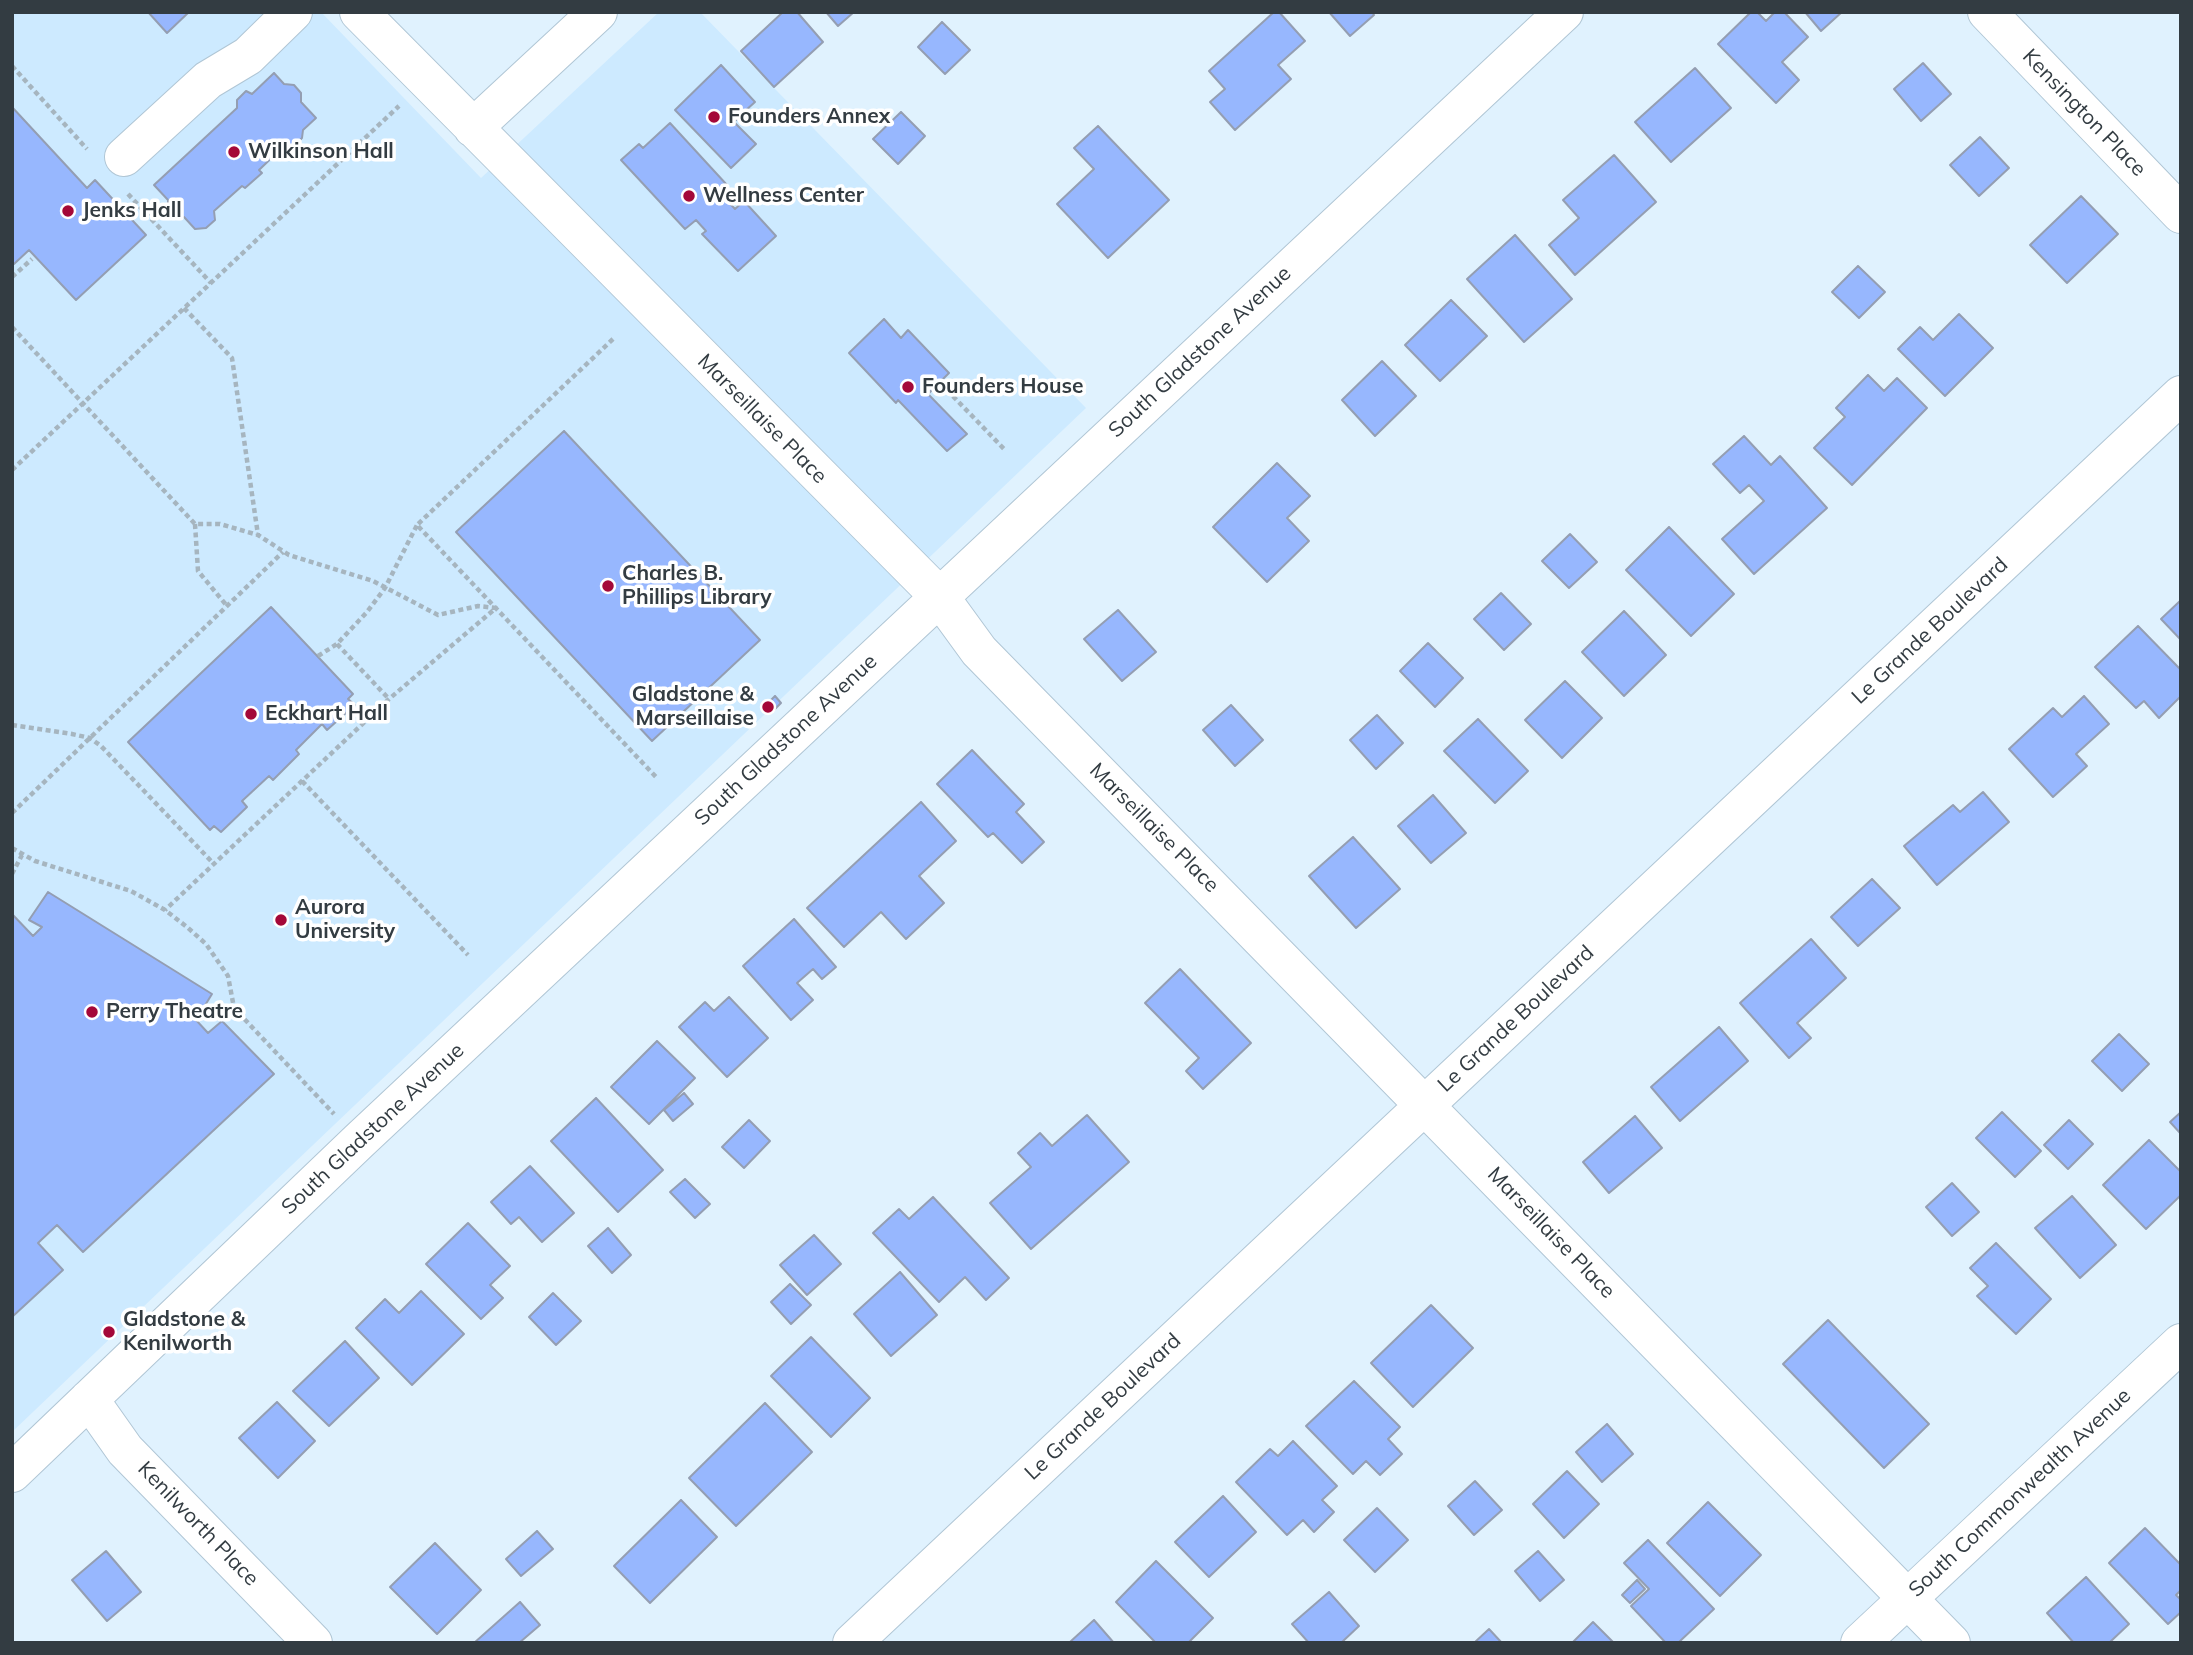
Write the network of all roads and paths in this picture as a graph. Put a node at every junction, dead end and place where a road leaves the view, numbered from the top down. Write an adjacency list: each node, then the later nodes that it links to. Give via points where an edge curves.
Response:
1 (293, 12): 8 (street, via 248,56 208,80)
2 (359, 12): 7 (street, Marseillaise Place)
3 (598, 12): 7 (street)
4 (1564, 12): 25 (street, South Gladstone Avenue)
5 (1987, 12): 9 (street, Kensington Place)
6 (403, 103): 12 (path)
7 (473, 128): 25 (street, Marseillaise Place)
8 (124, 157)
9 (2181, 214)
10 (32, 259): 11 (path)
11 (12, 277)
12 (184, 308): 17 (path); 22 (path, via 232,358)
13 (12, 327): 17 (path)
14 (613, 339): 21 (path)
15 (947, 390): 18 (path)
16 (2181, 395): 42 (street, Le Grande Boulevard)
17 (82, 404): 19 (path); 20 (path)
18 (1006, 451)
19 (12, 470)
20 (195, 524): 22 (path, via 220,524); 26 (path, via 198,571)
21 (416, 525): 24 (path); 27 (path)
22 (258, 535): 23 (path)
23 (283, 552): 24 (path); 26 (path)
24 (385, 588): 27 (path, via 438,615 478,606); 28 (path)
25 (939, 596): 42 (street, Marseillaise Place, via 979,651); 43 (street, South Gladstone Avenue)
26 (227, 606): 32 (path)
27 (496, 608): 30 (path); 33 (path)
28 (337, 644): 29 (path); 30 (path)
29 (318, 656)
30 (389, 699): 34 (path)
31 (12, 725): 32 (path)
32 (90, 738): 35 (path); 38 (path)
33 (657, 778)
34 (302, 781): 38 (path); 41 (path)
35 (12, 813)
36 (12, 848): 37 (path)
37 (22, 855): 39 (path); 40 (path, via 131,891)
38 (214, 864): 40 (path)
39 (12, 874)
40 (165, 910): 43 (path, via 217,958 228,976 234,1008)
41 (468, 955)
42 (1426, 1104): 47 (street, Marseillaise Place); 49 (street, Le Grande Boulevard)
43 (359, 1141): 45 (street, South Gladstone Avenue)
44 (2181, 1343): 47 (street, South Commonwealth Avenue)
45 (89, 1399): 46 (street, South Gladstone Avenue); 48 (street, Kenilworth Place, via 125,1450)
46 (12, 1473)
47 (1908, 1598): 50 (street, South Commonwealth Avenue); 51 (street, Marseillaise Place)
48 (313, 1643)
49 (852, 1643)
50 (1860, 1643)
51 (1951, 1643)

